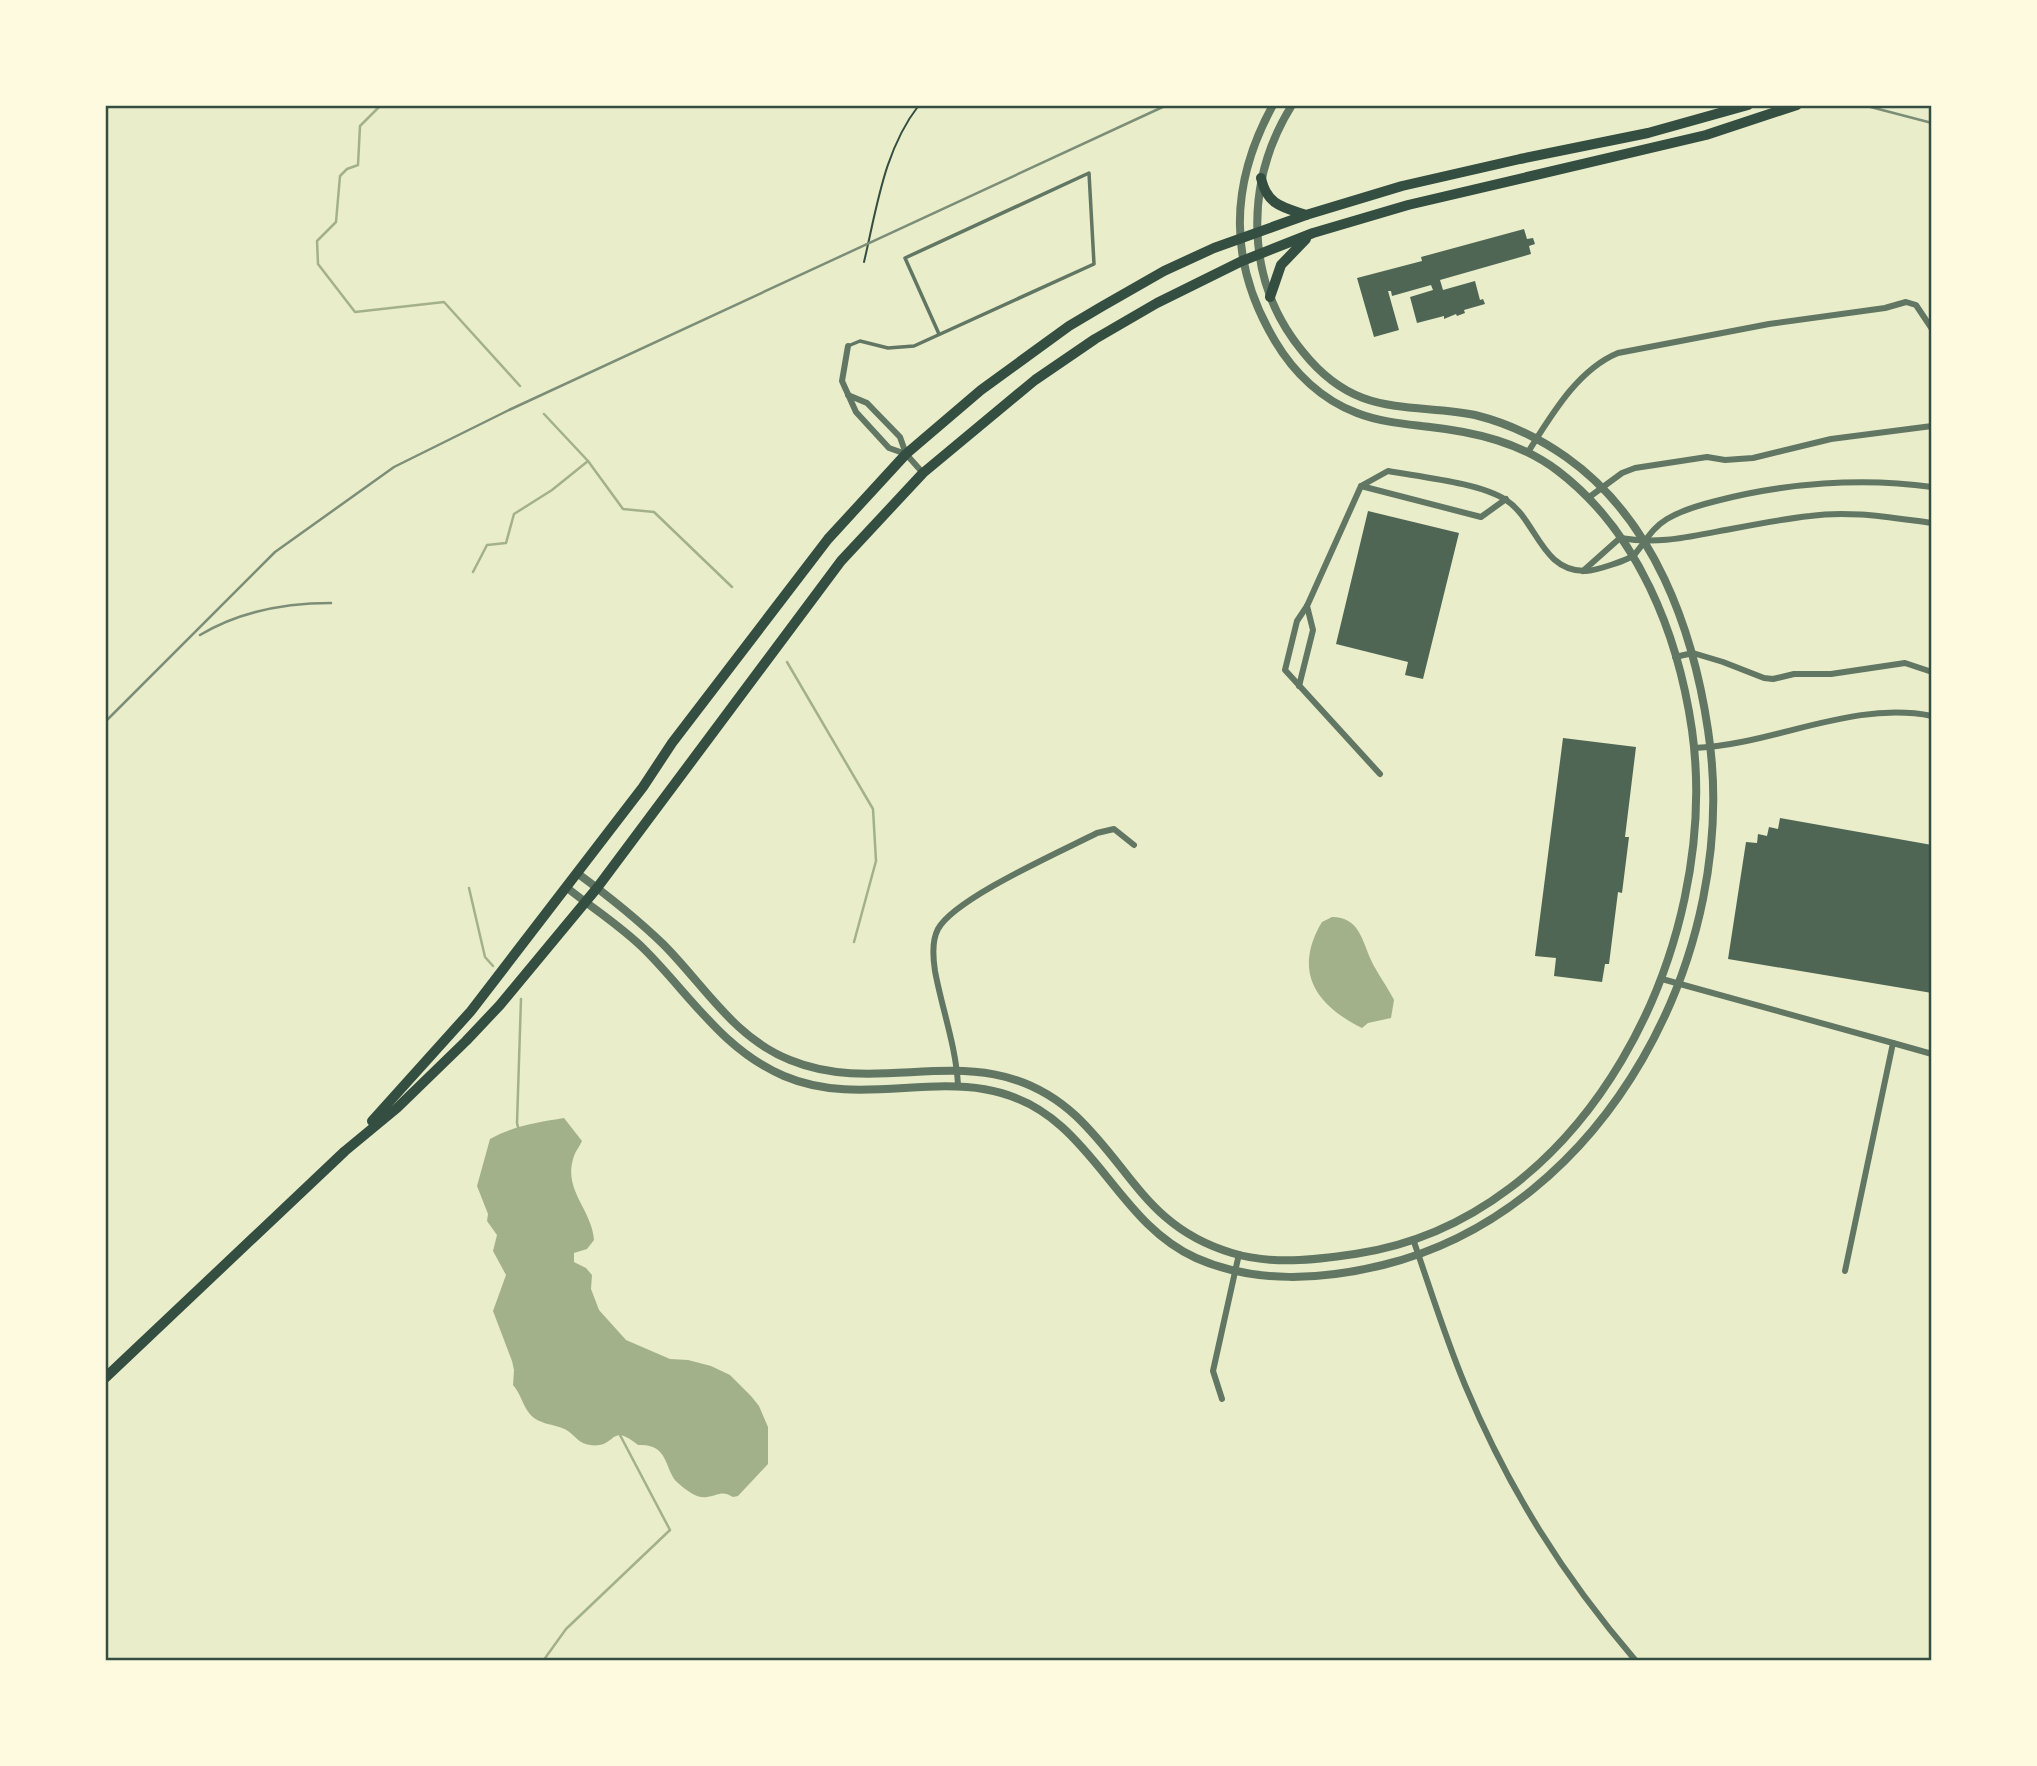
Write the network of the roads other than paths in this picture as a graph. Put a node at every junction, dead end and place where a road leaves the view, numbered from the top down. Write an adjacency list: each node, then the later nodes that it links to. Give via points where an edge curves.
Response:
1 (1273, 105): 9 (street, via 1248,165)
2 (1292, 105): 5 (street, via 1273,138)
3 (1748, 105): 6 (main road, via 1648,134 1402,186)
4 (1793, 107): 8 (main road, via 1695,138 1408,205)
5 (1261, 178): 6 (main road, via 1272,201); 7 (street)
6 (1306, 215): 7 (main road)
7 (1256, 233): 9 (main road); 10 (street)
8 (1313, 233): 10 (main road); 12 (main road, via 1281,265)
9 (1240, 239): 11 (street); 20 (main road, via 1172,267 1069,326 981,390)
10 (1258, 254): 11 (main road); 12 (street)
11 (1242, 261): 19 (street, via 1255,303 1281,352 1305,380 1335,403 1368,417 1493,438); 21 (main road, via 1143,311 1065,359 1006,402)
12 (1270, 297): 18 (street, via 1307,357 1348,392 1382,404 1474,415)
13 (1932, 329): 18 (street, via 1916,306 1906,302 1618,353 1582,379)
14 (939, 334): 14 (lane, via 1094,264 1090,173 905,258); 15 (lane, via 902,347 860,341)
15 (848, 346): 16 (street, via 842,382)
16 (848, 395): 20 (street, via 856,412 889,448); 20 (street, via 867,403 900,437)
17 (1932, 426): 23 (street, via 1831,439 1753,458 1661,463 1635,468)
18 (1536, 439): 19 (street); 23 (street, via 1573,462)
19 (1528, 452): 25 (street)
20 (906, 454): 21 (street); 42 (main road, via 828,539 780,600)
21 (923, 474): 44 (main road, via 841,561)
22 (1362, 486): 26 (street, via 1388,471 1481,489); 26 (street, via 1480,517); 32 (street)
23 (1600, 488): 25 (street); 29 (street)
24 (1932, 488): 29 (street, via 1832,484 1740,495 1668,518)
25 (1588, 498): 28 (street)
26 (1506, 499): 31 (street, via 1522,514 1552,559)
27 (1932, 523): 29 (street, via 1814,515 1683,540)
28 (1620, 538): 29 (street); 30 (street); 31 (street)
29 (1643, 542): 30 (street); 33 (street, via 1672,596)
30 (1633, 557): 31 (street); 34 (street, via 1655,598)
31 (1583, 571)
32 (1307, 607): 36 (street, via 1313,630); 36 (street, via 1297,621 1285,670)
33 (1693, 653): 34 (street); 35 (street, via 1764,678 1905,663); 38 (street)
34 (1675, 657): 39 (street)
35 (1932, 672)
36 (1299, 686): 40 (street)
37 (1932, 716): 38 (street, via 1869,713)
38 (1710, 747): 39 (street); 47 (street, via 1711,848 1699,920)
39 (1693, 748): 46 (street, via 1695,831 1689,886)
40 (1380, 774)
41 (1134, 845): 50 (street, via 1114,829 1097,833 964,904 943,922 934,943 935,969)
42 (577, 873): 43 (main road); 44 (street)
43 (566, 887): 45 (street); 52 (main road, via 471,1011)
44 (597, 888): 45 (main road); 50 (street, via 667,948 725,1015 776,1054 837,1073)
45 (585, 902): 51 (street, via 639,943 727,1040 755,1062 825,1088 862,1091); 52 (main road, via 466,1041)
46 (1662, 979): 47 (street); 53 (street, via 1626,1055 1560,1142 1506,1190)
47 (1678, 984): 48 (street); 55 (street, via 1653,1041 1580,1145 1495,1218)
48 (1893, 1043): 49 (street); 57 (street)
49 (1932, 1054)
50 (957, 1070): 51 (street); 54 (street, via 1017,1080 1052,1098 1081,1120 1165,1218 1195,1238)
51 (958, 1085): 56 (street, via 1006,1094 1045,1114 1079,1143 1137,1214 1165,1240 1197,1258)
52 (349, 1148): 58 (main road)
53 (1413, 1239): 54 (street, via 1373,1252 1320,1259 1262,1259); 55 (street)
54 (1239, 1254): 56 (street)
55 (1418, 1254): 56 (street, via 1344,1275 1267,1276); 60 (street, via 1465,1385 1520,1499 1579,1591)
56 (1235, 1270): 59 (street, via 1213,1371)
57 (1845, 1271)
58 (105, 1378)
59 (1222, 1399)
60 (1636, 1661)

